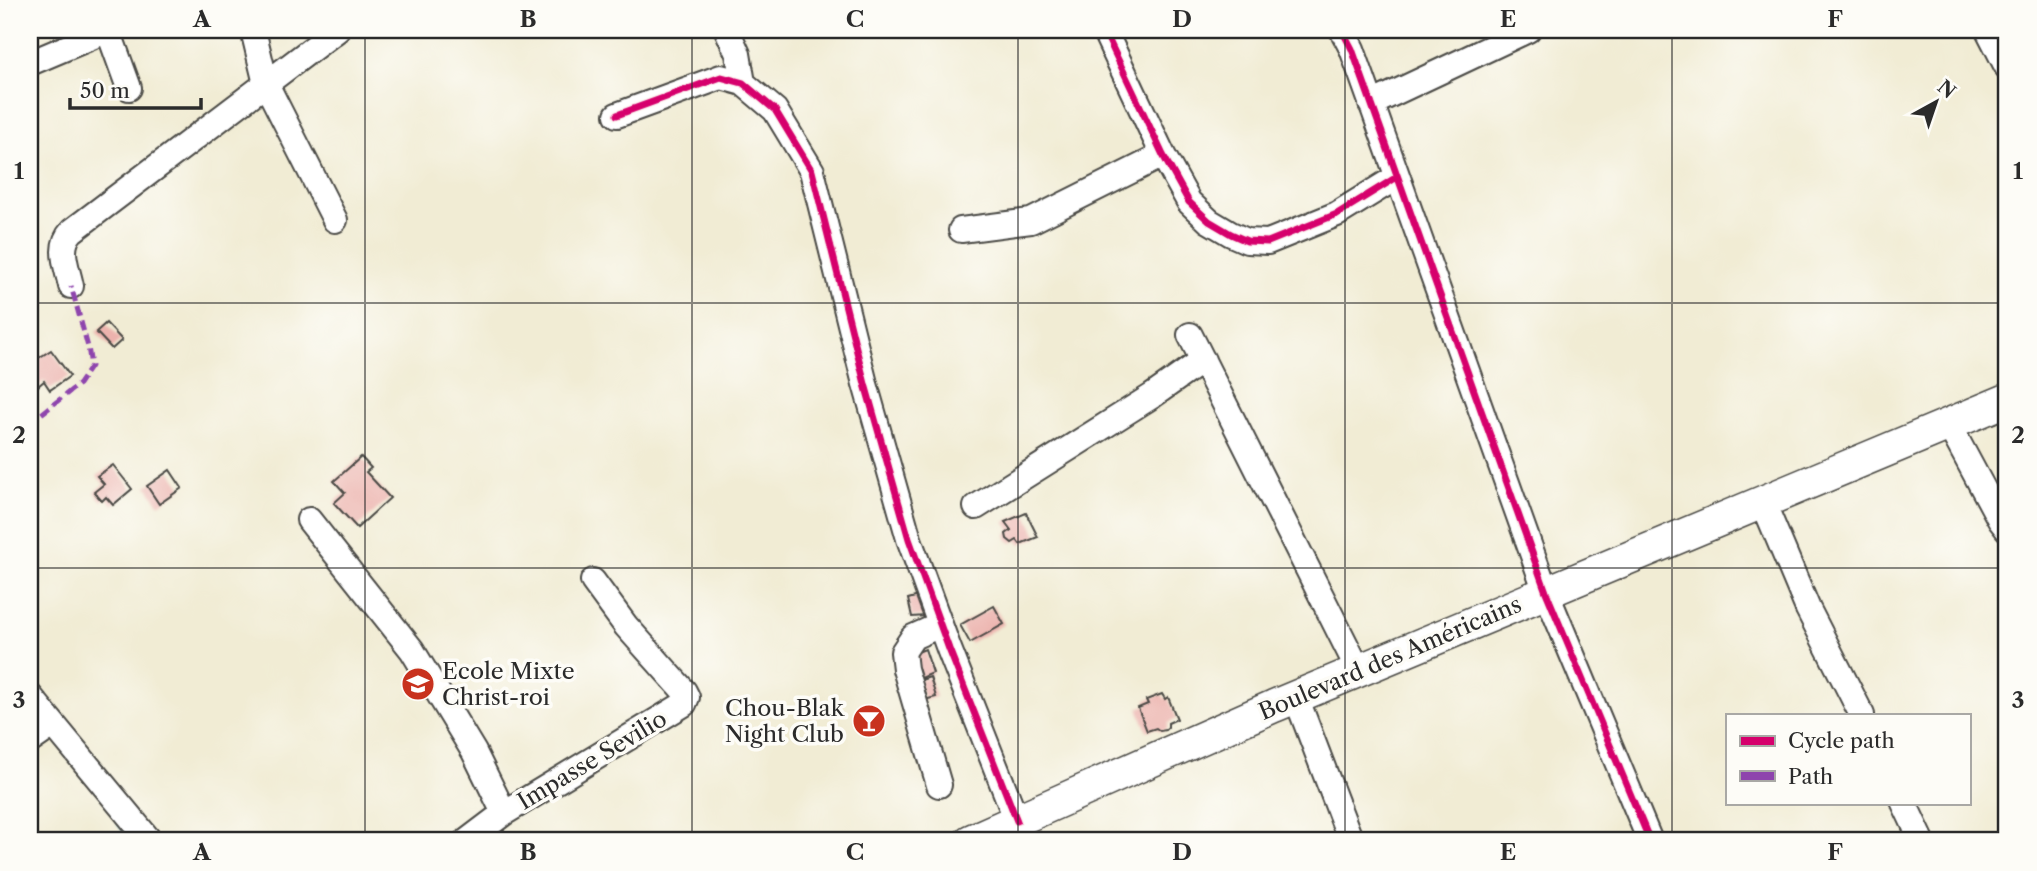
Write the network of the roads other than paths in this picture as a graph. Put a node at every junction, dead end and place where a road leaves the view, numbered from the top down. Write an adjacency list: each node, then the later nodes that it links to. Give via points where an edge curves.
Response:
1 (108, 30): 9 (street); 13 (street)
2 (253, 30): 12 (street)
3 (337, 30): 12 (street)
4 (727, 30): 11 (street, via 738,54)
5 (1104, 30): 16 (street)
6 (1342, 30): 14 (street)
7 (1528, 30): 14 (street)
8 (1988, 30): 10 (street)
9 (30, 63)
10 (2007, 67)
11 (743, 83): 15 (street, via 721,77); 31 (street, via 775,110 812,171 905,527)
12 (266, 84): 18 (street); 20 (street, via 72,231 63,248)
13 (129, 88)
14 (1371, 104): 17 (street)
15 (617, 115)
16 (1163, 155): 17 (street, via 1189,202 1209,221 1247,241 1268,242 1337,214); 19 (street, via 1031,221)
17 (1398, 177): 30 (street)
18 (335, 220)
19 (961, 230)
20 (71, 286)
21 (1190, 335): 22 (street)
22 (1203, 360): 26 (street); 32 (street)
23 (2007, 400): 24 (main road, Boulevard des Américains)
24 (1949, 425): 25 (main road, Boulevard des Américains); 28 (street)
25 (1763, 502): 30 (main road, Boulevard des Américains); 35 (street, via 1808,609)
26 (976, 507)
27 (309, 520): 40 (street, via 412,650 474,752)
28 (2007, 529)
29 (593, 581): 40 (street, Impasse Sevilio, via 687,697 684,704)
30 (1546, 592): 32 (main road, Boulevard des Américains); 46 (street)
31 (940, 625): 38 (street, via 912,637 903,652); 41 (street)
32 (1359, 671): 34 (main road, Boulevard des Américains)
33 (30, 696): 36 (street)
34 (1296, 697): 41 (main road, Boulevard des Américains); 45 (street)
35 (1861, 714)
36 (54, 725): 37 (street); 42 (street)
37 (30, 741)
38 (939, 785)
39 (1904, 804): 47 (street)
40 (504, 813): 43 (street, Impasse Sevilio)
41 (1010, 830): 44 (main road, Boulevard des Américains)
42 (150, 841)
43 (467, 841)
44 (970, 841)
45 (1351, 841)
46 (1650, 841)
47 (1922, 841)

